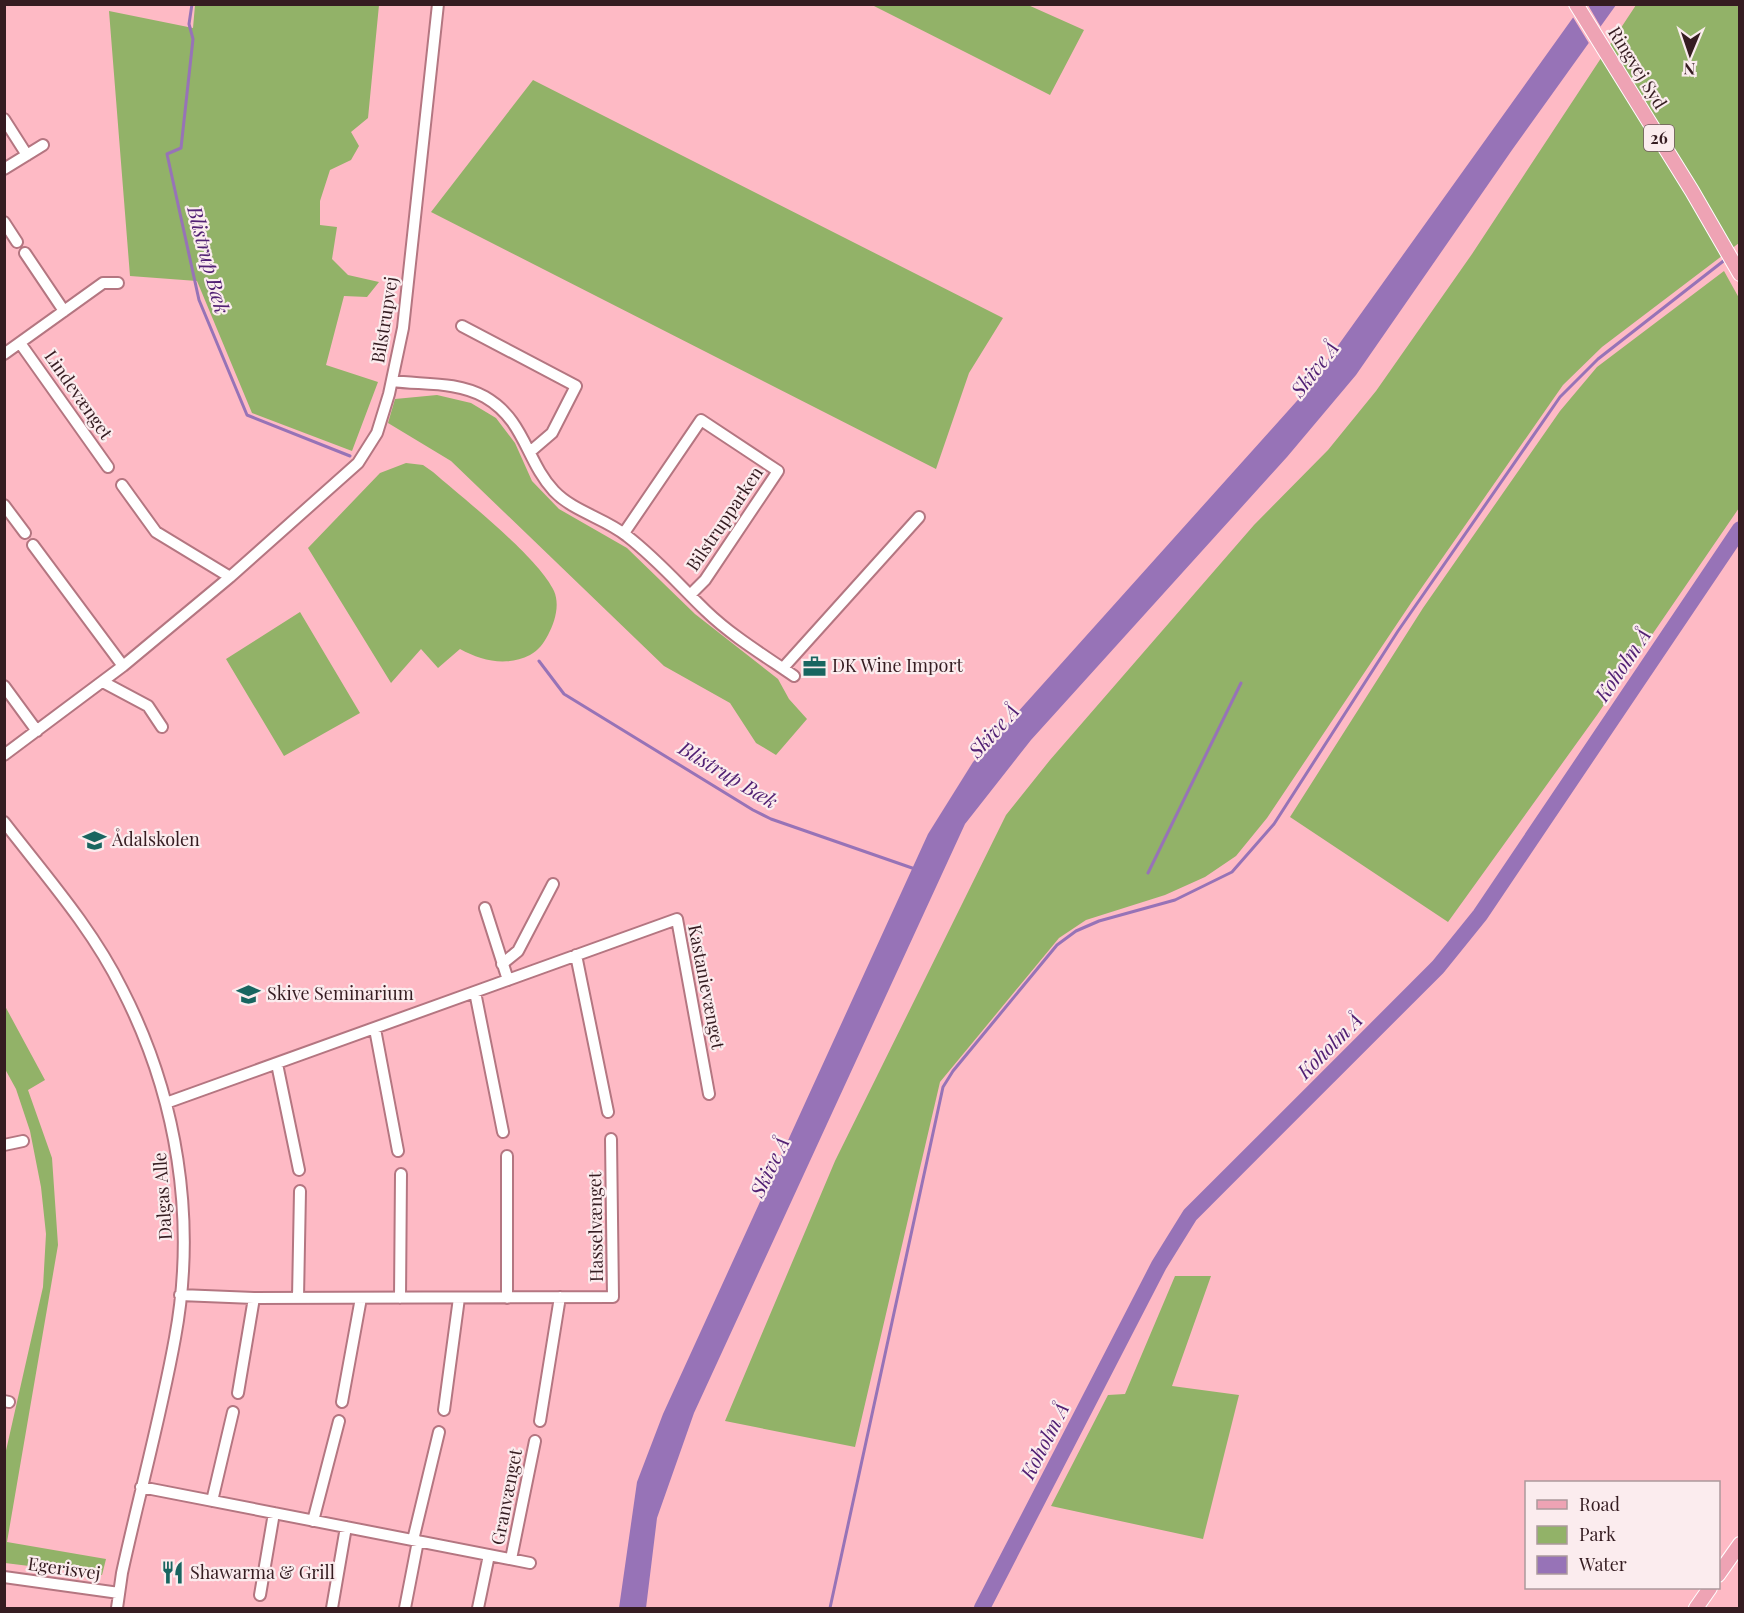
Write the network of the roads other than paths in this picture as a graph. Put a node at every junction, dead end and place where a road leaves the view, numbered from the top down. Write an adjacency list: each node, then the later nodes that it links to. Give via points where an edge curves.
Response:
1 (438, 4): 16 (street, Bilstrupvej, via 403,328)
2 (1576, 4): 10 (main road, Ringvej Syd / 26)
3 (4, 119): 5 (street)
4 (43, 145): 5 (street)
5 (27, 155): 6 (street)
6 (4, 169)
7 (4, 222): 8 (street)
8 (17, 242)
9 (25, 253): 12 (street)
10 (1740, 274)
11 (118, 283): 12 (street, Lindevænget, via 103,283)
12 (64, 310): 14 (street, Lindevænget)
13 (462, 326): 17 (street, via 576,386 552,433)
14 (20, 343): 15 (street, Lindevænget); 18 (street, Lindevænget)
15 (4, 354)
16 (392, 381): 17 (street, Bilstrupparken, via 445,384 486,397 518,427); 25 (street, Bilstrupvej, via 377,433 358,463)
17 (531, 451): 23 (street, Bilstrupparken, via 554,491)
18 (108, 466)
19 (122, 485): 25 (street, via 156,532)
20 (4, 505): 22 (street)
21 (919, 517): 28 (street)
22 (25, 533)
23 (624, 533): 26 (street, Bilstrupparken); 26 (street, Bilstrupparken, via 701,420 778,471 705,580)
24 (33, 545): 27 (street)
25 (230, 577): 27 (street, Bilstrupvej)
26 (690, 595): 28 (street, Bilstrupparken, via 727,629)
27 (123, 666): 30 (street, Bilstrupvej)
28 (783, 668): 29 (street, Bilstrupparken)
29 (794, 676)
30 (103, 682): 32 (street, via 148,706); 33 (street, Bilstrupvej)
31 (4, 686): 33 (street)
32 (162, 727)
33 (38, 731): 34 (street, Bilstrupvej)
34 (4, 756)
35 (4, 822): 45 (street, Dalgas Alle, via 111,969 138,1022)
36 (553, 884): 39 (street, via 518,951)
37 (485, 908): 39 (street)
38 (576, 955): 40 (street, Kastanievænget); 44 (street, Kastanievænget, via 677,919); 46 (street)
39 (502, 963): 40 (street)
40 (508, 980): 41 (street, Kastanievænget)
41 (475, 992): 42 (street, Kastanievænget); 47 (street)
42 (375, 1029): 43 (street, Kastanievænget); 51 (street)
43 (277, 1064): 45 (street, Kastanievænget); 53 (street)
44 (709, 1094)
45 (166, 1102): 56 (street, Dalgas Alle, via 182,1199)
46 (608, 1112)
47 (503, 1132)
48 (611, 1139): 57 (street, Hasselvænget, via 613,1297)
49 (23, 1141): 50 (street)
50 (4, 1145)
51 (398, 1151)
52 (507, 1156): 63 (street)
53 (299, 1170)
54 (400, 1174): 61 (street)
55 (300, 1191): 59 (street)
56 (180, 1295): 58 (street, Hasselvænget); 72 (street, Dalgas Alle, via 175,1337)
57 (560, 1297): 63 (street, Hasselvænget); 69 (street)
58 (254, 1298): 59 (street, Hasselvænget); 64 (street)
59 (298, 1298): 60 (street, Hasselvænget)
60 (361, 1298): 61 (street, Hasselvænget); 65 (street)
61 (400, 1298): 62 (street, Hasselvænget)
62 (459, 1298): 63 (street, Hasselvænget); 66 (street)
63 (507, 1298)
64 (238, 1393)
65 (342, 1402)
66 (444, 1410)
67 (233, 1412): 73 (street)
68 (339, 1421): 75 (street)
69 (540, 1421)
70 (440, 1432): 77 (street)
71 (535, 1441): 80 (street, Granvænget)
72 (141, 1487): 73 (street, Granvænget); 85 (street, Dalgas Alle)
73 (212, 1501): 74 (street, Granvænget)
74 (274, 1513): 75 (street, Granvænget); 86 (street)
75 (313, 1521): 76 (street, Granvænget)
76 (346, 1527): 77 (street, Granvænget); 88 (street)
77 (415, 1541): 79 (street, Granvænget); 89 (street)
78 (1740, 1544): 82 (main road)
79 (489, 1555): 80 (street, Granvænget); 90 (street, Granvænget)
80 (511, 1559): 81 (street, Granvænget)
81 (530, 1563)
82 (1720, 1574)
83 (4, 1576): 85 (street, Egerisvej)
84 (1709, 1589): 91 (main road)
85 (119, 1593): 87 (street, Dalgas Alle)
86 (260, 1595)
87 (117, 1608)
88 (332, 1608)
89 (405, 1608)
90 (478, 1608)
91 (1695, 1608)

